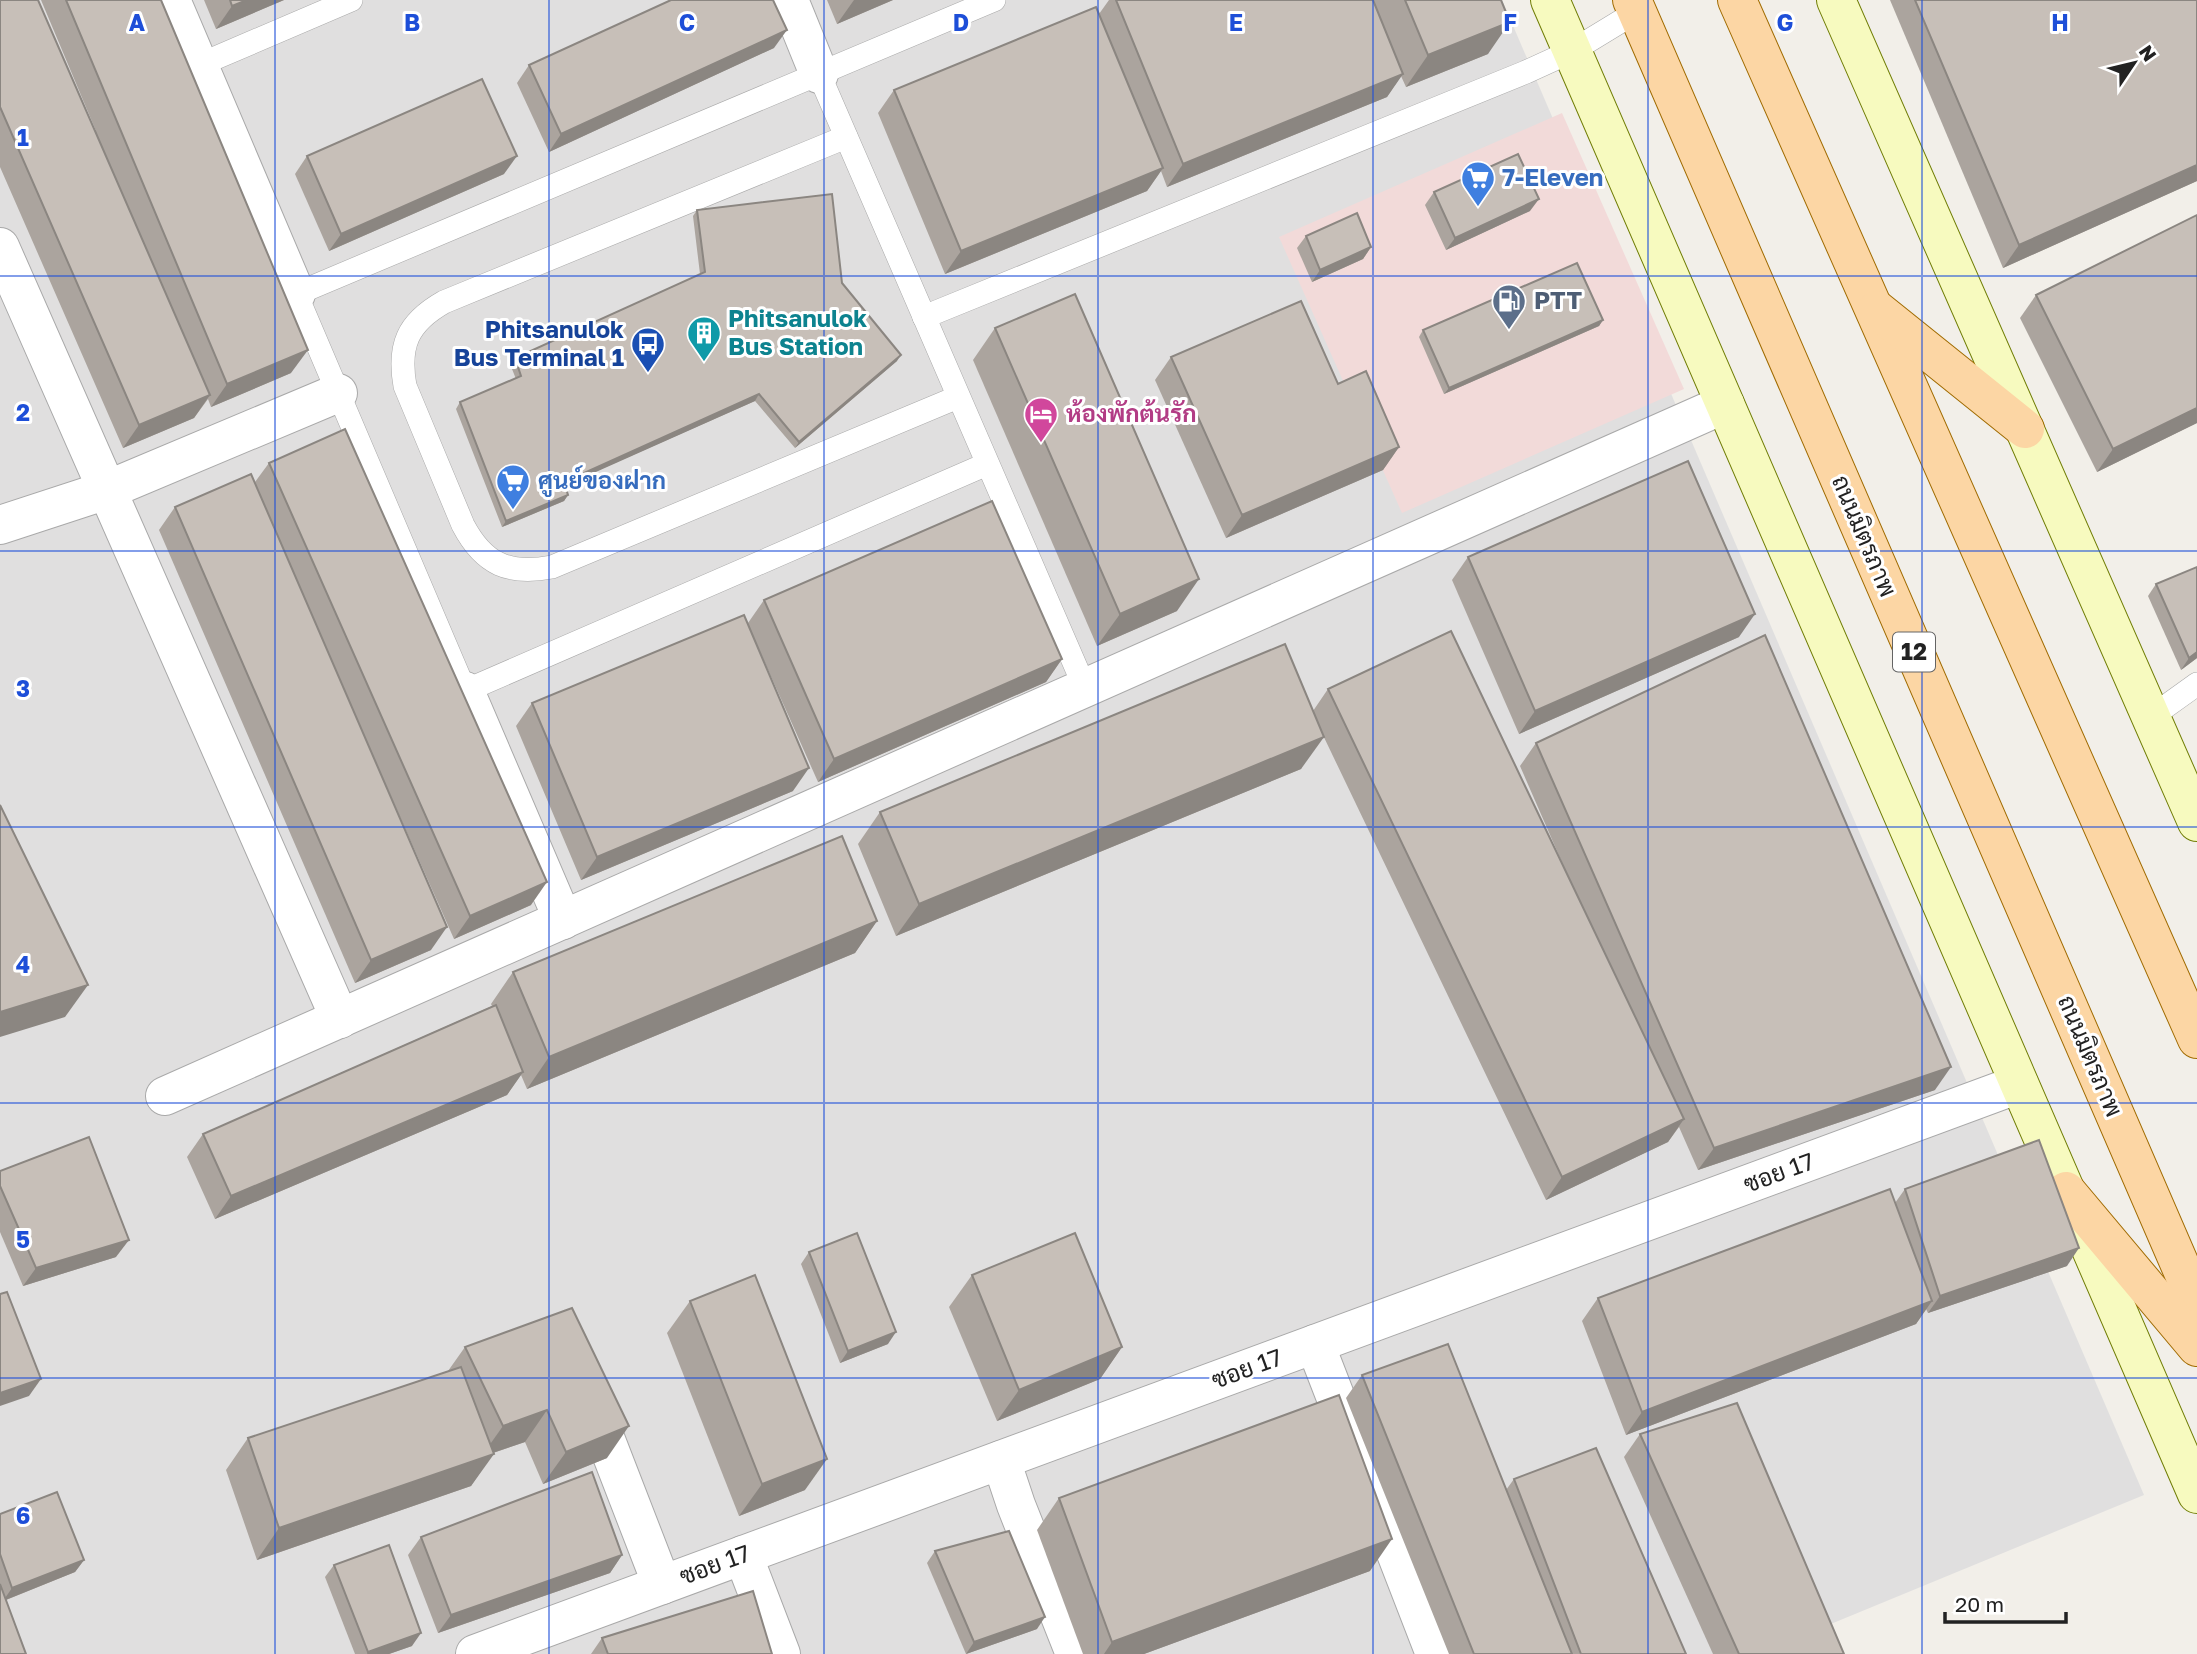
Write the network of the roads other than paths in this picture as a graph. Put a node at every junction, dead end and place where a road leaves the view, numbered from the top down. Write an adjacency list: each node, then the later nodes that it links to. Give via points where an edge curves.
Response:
1 (171, 0): 10 (street)
2 (351, 0): 10 (lane)
3 (789, 0): 11 (street)
4 (994, 0): 11 (lane)
5 (1550, 0): 9 (main road)
6 (1737, 0): 15 (main road)
7 (1836, 0): 20 (main road)
8 (1644, 4): 9 (lane); 35 (main road, ถนนมิตรภาพ / 12)
9 (1572, 51): 16 (lane); 19 (main road)
10 (199, 65): 14 (street)
11 (819, 74): 12 (lane); 14 (lane)
12 (846, 136): 16 (lane); 18 (lane, via 426,312 404,346 405,386 463,525 473,544 509,569 552,567)
13 (0, 247): 22 (street)
14 (296, 294): 17 (lane)
15 (1872, 306): 20 (main road); 31 (main road)
16 (924, 317): 18 (lane)
17 (338, 393): 22 (street); 26 (lane)
18 (958, 397): 21 (lane)
19 (1725, 404): 25 (street); 32 (main road)
20 (2025, 429): 27 (main road)
21 (987, 464): 25 (lane); 26 (lane)
22 (107, 490): 23 (street); 30 (street)
23 (0, 525)
24 (2197, 684): 27 (lane)
25 (1085, 688): 29 (street)
26 (466, 691): 29 (street)
27 (2151, 717): 28 (main road)
28 (2197, 822)
29 (563, 920): 30 (street)
30 (340, 1019): 33 (street)
31 (2197, 1039)
32 (2020, 1084): 34 (main road); 36 (street, ซอย 17)
33 (165, 1096)
34 (2066, 1191): 37 (main road); 40 (main road)
35 (2197, 1304)
36 (1315, 1344): 39 (street, ซอย 17); 43 (street)
37 (2197, 1347)
38 (579, 1371): 42 (street)
39 (1002, 1460): 41 (street, ซอย 17); 46 (street)
40 (2197, 1494)
41 (743, 1555): 42 (street, ซอย 17); 45 (street)
42 (662, 1585): 44 (street, ซอย 17)
43 (1427, 1652)
44 (475, 1654)
45 (781, 1654)
46 (1075, 1654)

